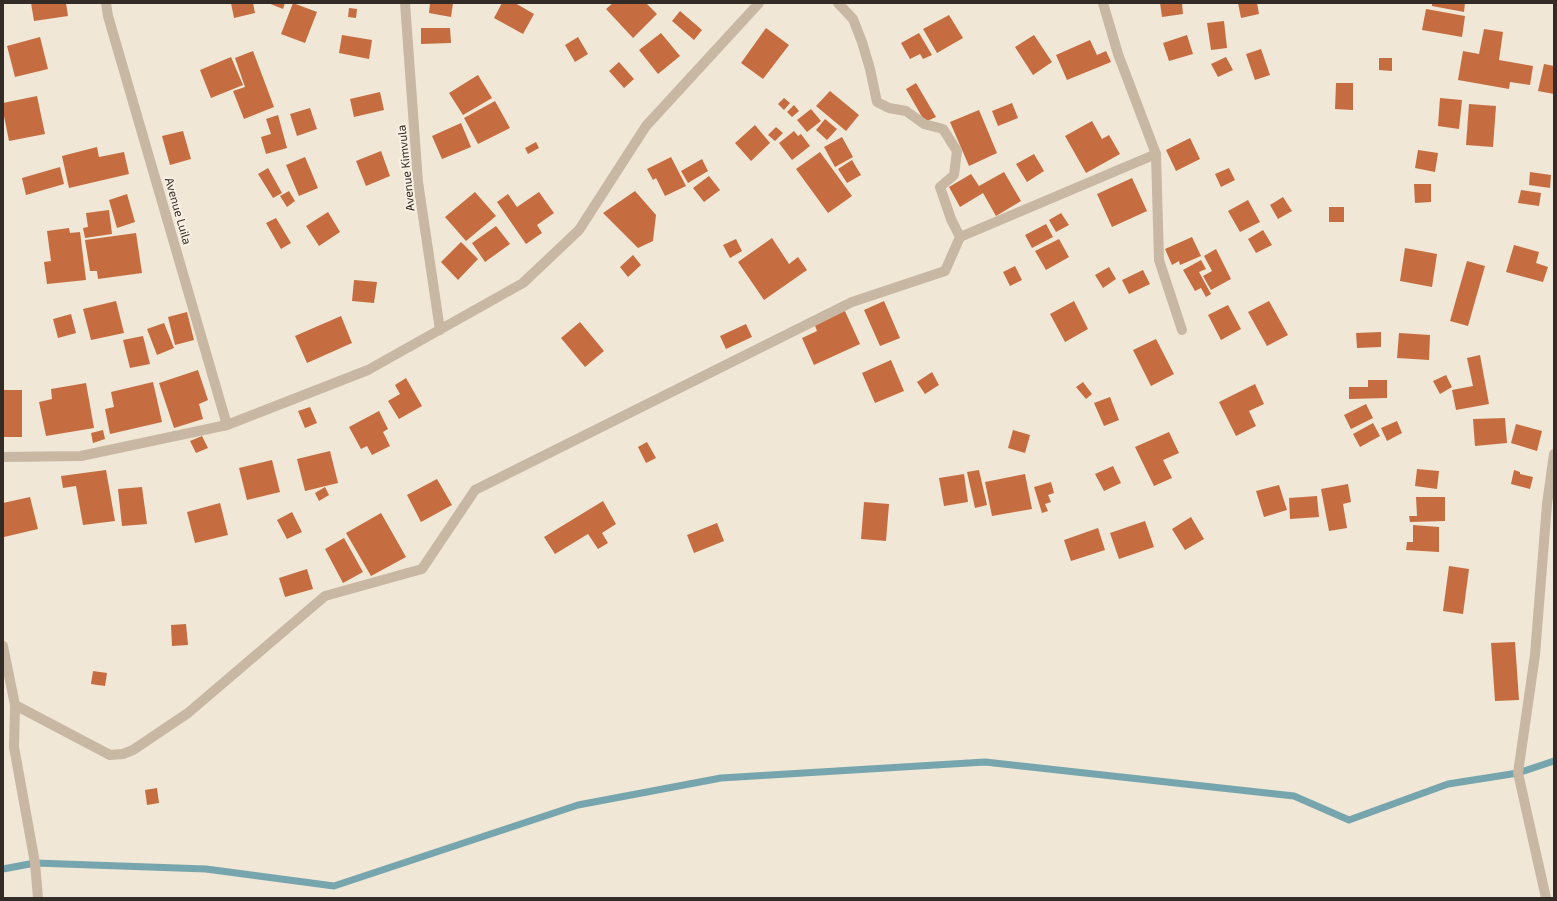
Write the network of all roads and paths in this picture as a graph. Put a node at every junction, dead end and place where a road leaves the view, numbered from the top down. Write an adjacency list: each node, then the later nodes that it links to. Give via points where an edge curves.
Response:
1 (106, 3): 10 (street, Avenue Luila)
2 (405, 3): 8 (street, Avenue Kimvula, via 418,182)
3 (759, 3): 8 (street, via 646,126 579,230 523,283)
4 (838, 3): 7 (street, via 853,18 870,69 877,102 889,108 906,111 924,124 943,129 957,152 954,175 940,186)
5 (1103, 3): 6 (street, via 1118,54)
6 (1156, 154): 7 (street); 9 (street, via 1159,260)
7 (960, 237): 14 (street, via 944,271 852,302 475,490 422,569 325,596 188,713 133,750 110,755)
8 (440, 330): 10 (street, via 368,370)
9 (1182, 330)
10 (227, 426): 12 (street, via 81,456)
11 (1554, 454): 16 (street, via 1547,504 1535,655 1518,773)
12 (3, 457)
13 (3, 646): 14 (street)
14 (15, 705): 15 (street, via 14,747 35,863)
15 (38, 898)
16 (1546, 898)

